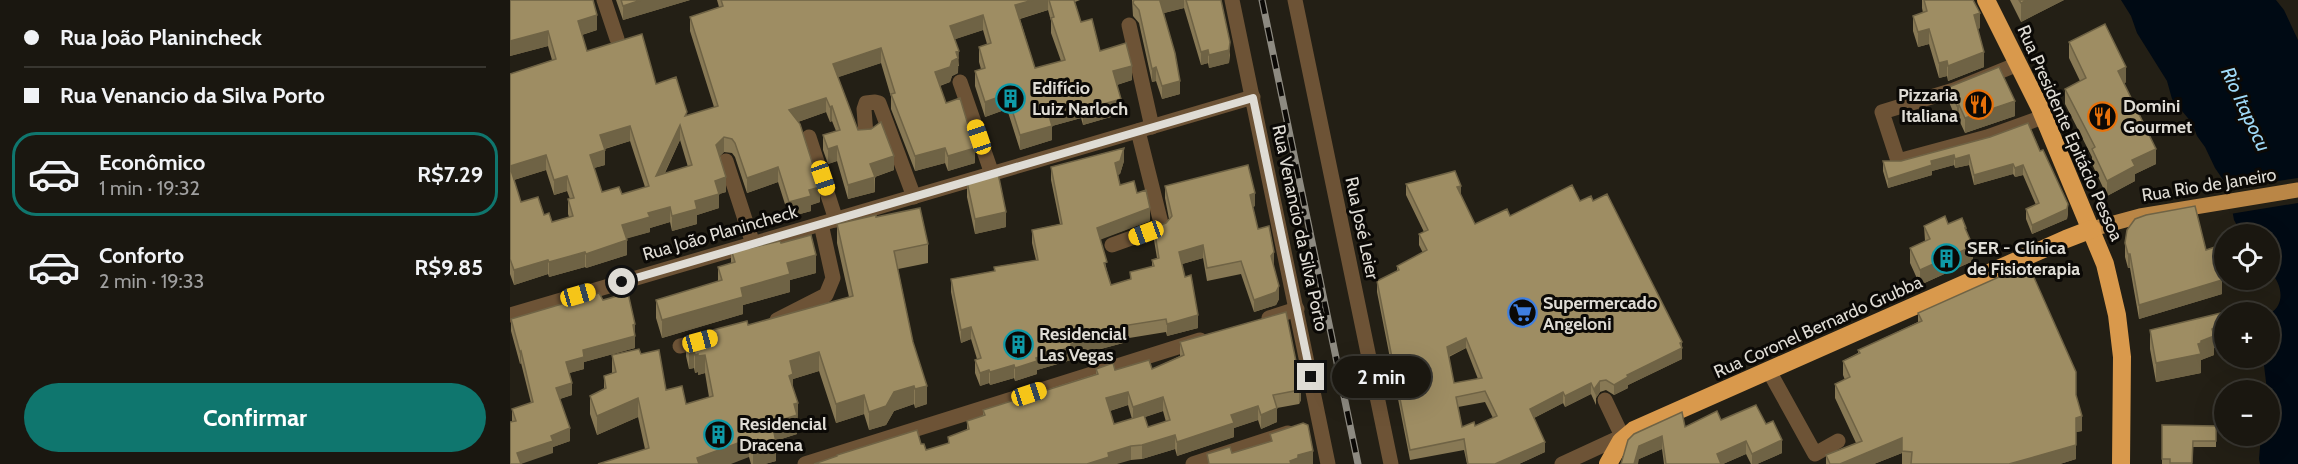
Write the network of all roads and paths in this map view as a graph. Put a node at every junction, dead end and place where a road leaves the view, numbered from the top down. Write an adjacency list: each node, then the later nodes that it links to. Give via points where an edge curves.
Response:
1 (604, 0): 6 (street)
2 (1232, 0): 9 (street, Rua Venancio da Silva Porto)
3 (1294, 0): 37 (street, Rua José Leier)
4 (1986, 0): 7 (highway, Rua Presidente Epitácio Pessoa)
5 (1129, 25): 11 (street)
6 (617, 39)
7 (2018, 64): 10 (highway, Rua Presidente Epitácio Pessoa); 10 (street, via 1954,90 1882,112 1898,161)
8 (960, 82): 15 (street)
9 (1253, 98): 11 (street, Rua João Planincheck); 22 (street, Rua Venancio da Silva Porto)
10 (2043, 117): 19 (highway, Rua Presidente Epitácio Pessoa)
11 (1145, 129): 15 (street, Rua João Planincheck); 21 (street, via 1162,227)
12 (866, 135): 17 (street, via 866,103 879,103)
13 (809, 137): 18 (street)
14 (726, 161): 20 (street)
15 (992, 174): 17 (street, Rua João Planincheck)
16 (2298, 190): 19 (main road, Rua Rio de Janeiro, via 2140,216)
17 (914, 197): 18 (street, Rua João Planincheck)
18 (829, 222): 20 (street, Rua João Planincheck); 25 (street, via 833,278 826,295 781,320)
19 (2092, 229): 29 (highway, Rua Coronel Bernardo Grubba); 40 (highway, Rua Presidente Epitácio Pessoa, via 2105,264 2119,332)
20 (753, 244): 23 (street, Rua João Planincheck)
21 (1112, 245)
22 (1297, 309): 24 (street); 31 (street, Rua Venancio da Silva Porto)
23 (510, 315)
24 (1251, 324)
25 (758, 326)
26 (1217, 334): 34 (street)
27 (714, 337): 28 (street)
28 (680, 346)
29 (1769, 371): 32 (highway, Rua Coronel Bernardo Grubba); 33 (street, via 1815,454)
30 (1605, 400): 32 (street)
31 (1309, 426): 35 (street); 36 (street, Rua Venancio da Silva Porto)
32 (1628, 433): 38 (street, Rua Coronel Bernardo Grubba); 39 (highway)
33 (1838, 441)
34 (805, 464)
35 (1193, 464)
36 (1328, 464)
37 (1391, 464)
38 (1562, 464)
39 (1608, 464)
40 (2121, 464)

